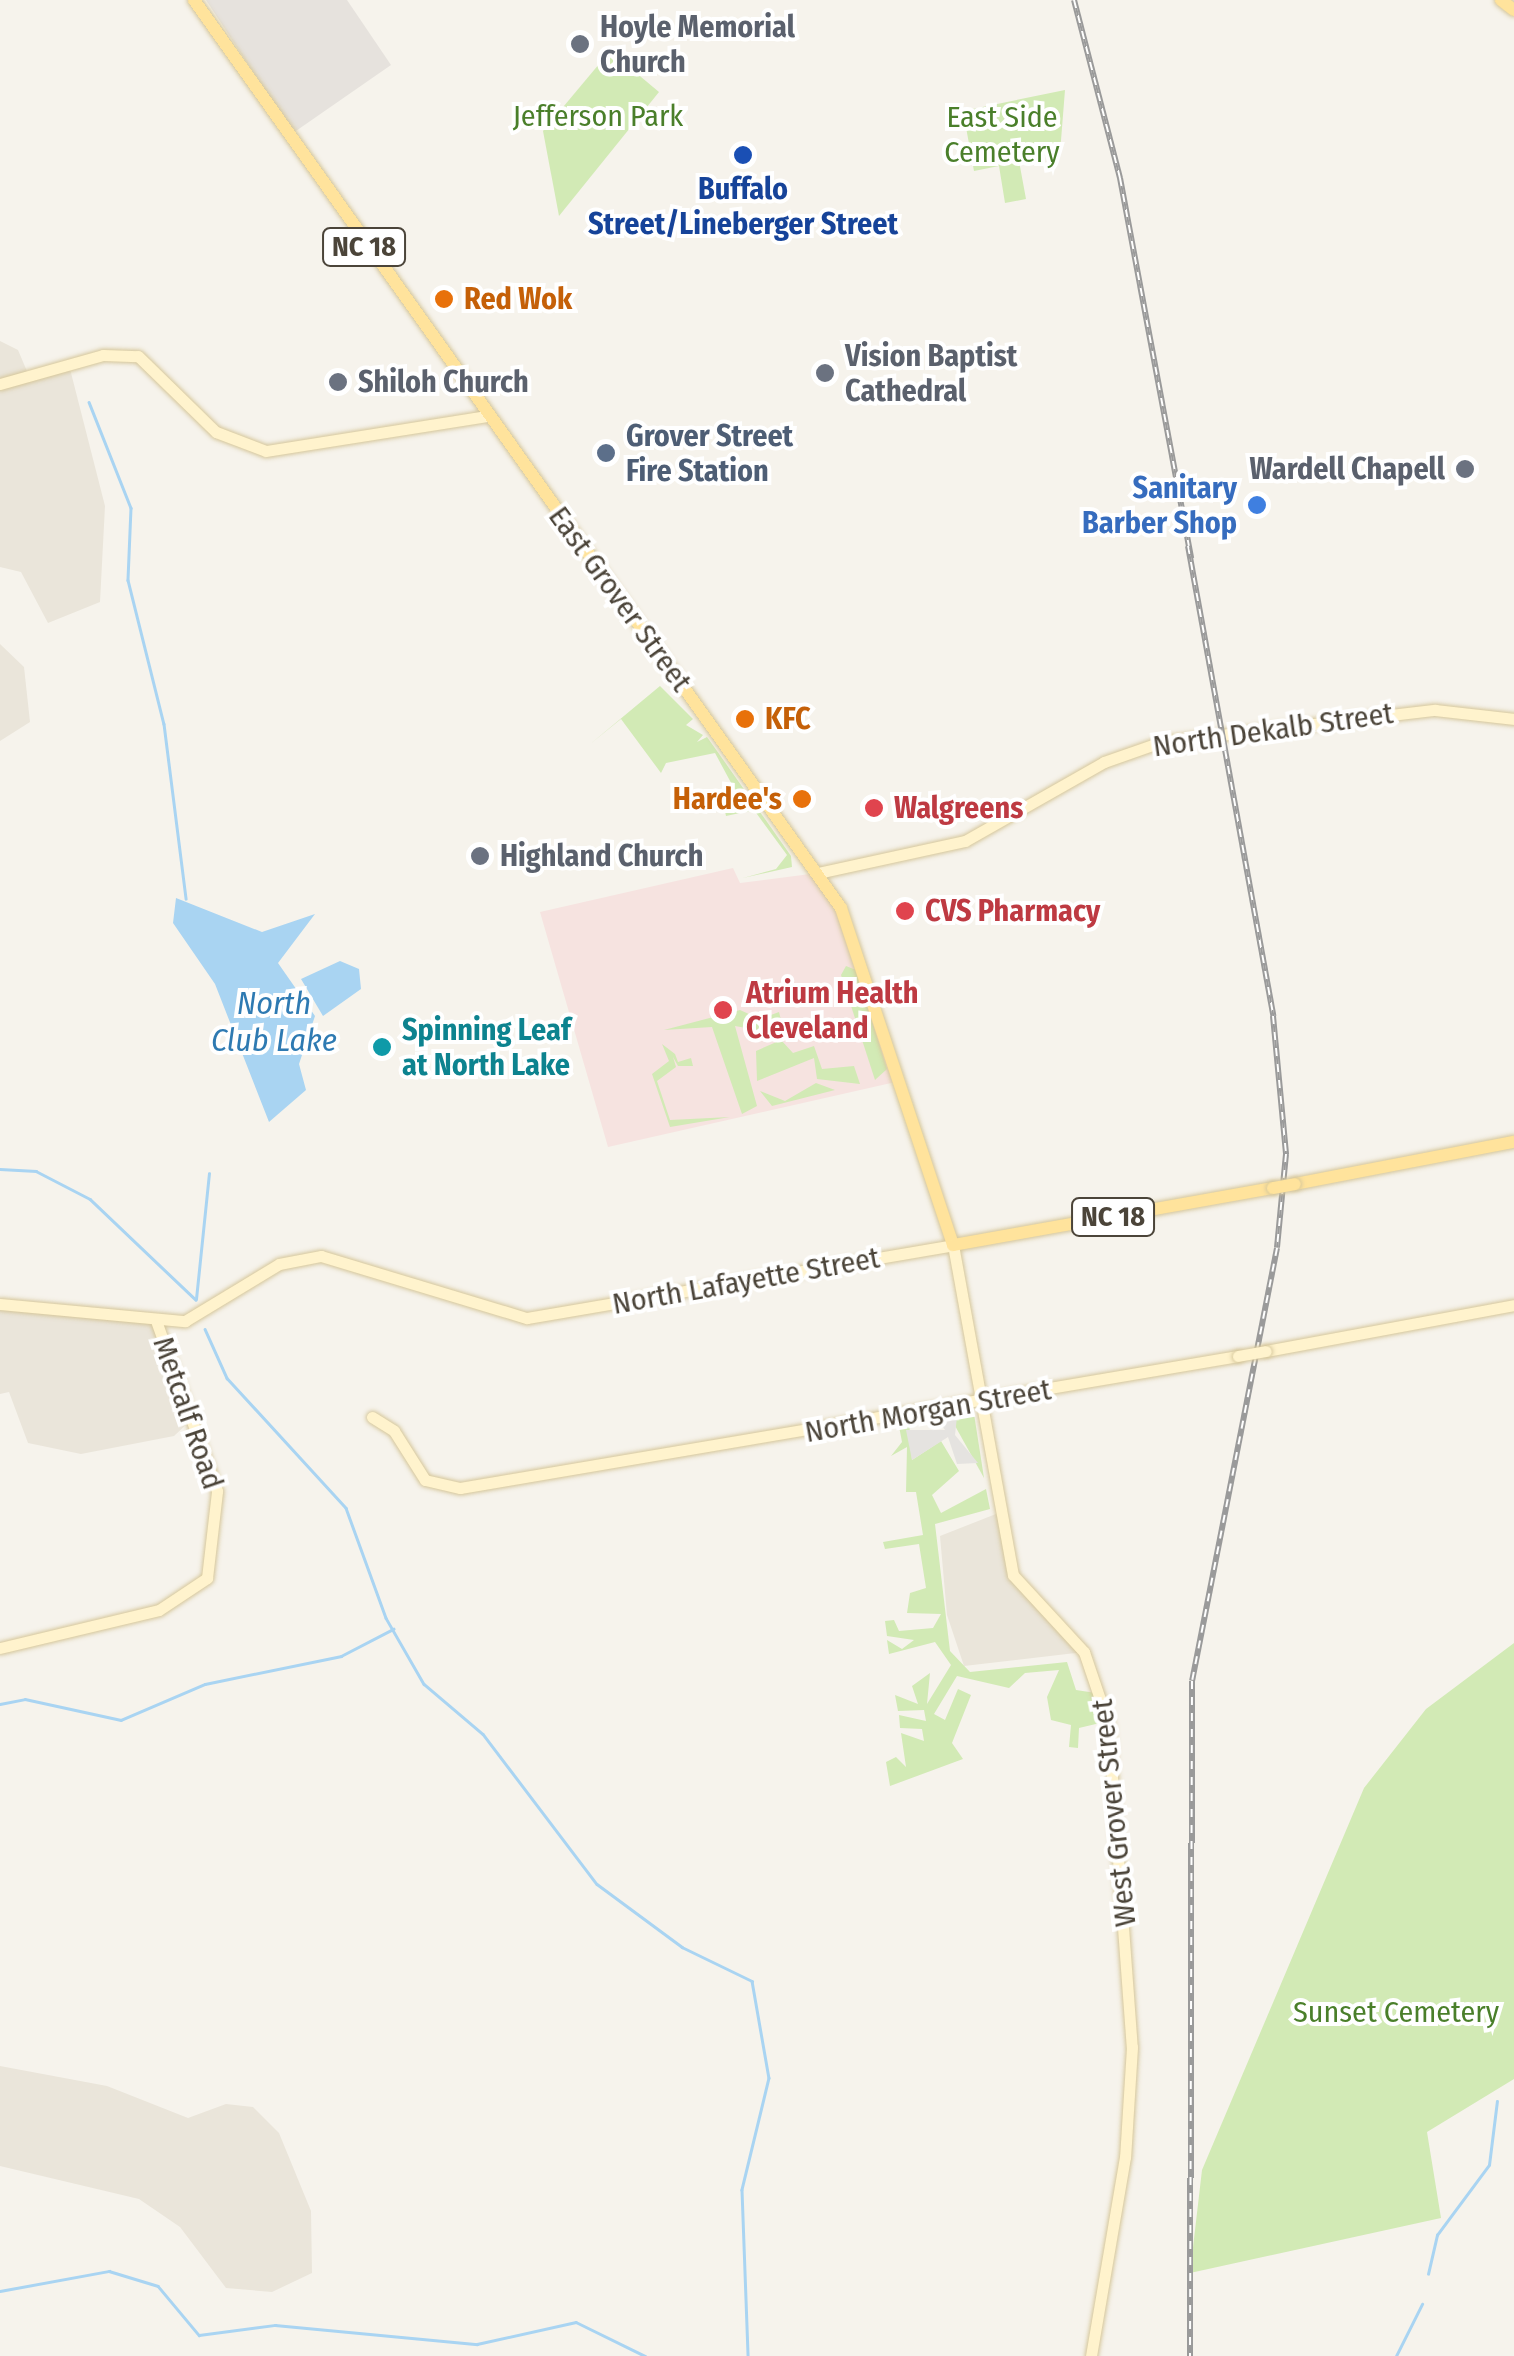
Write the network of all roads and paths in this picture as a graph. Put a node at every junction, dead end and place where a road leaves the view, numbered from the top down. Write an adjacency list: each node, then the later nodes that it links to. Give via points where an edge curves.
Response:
1 (194, 0): 5 (main road, East Grover Street / NC 18)
2 (1502, 0): 3 (main road)
3 (1514, 10)
4 (0, 384): 5 (street, via 103,355 138,356 216,432 266,451)
5 (486, 416): 7 (main road, East Grover Street / NC 18)
6 (1514, 719): 7 (street, North Dekalb Street, via 1407,712 1160,742 1104,762 965,841)
7 (818, 873): 9 (main road, East Grover Street / NC 18, via 862,959)
8 (1514, 1142): 9 (main road, North Lafayette Street / NC 18, bridge)
9 (952, 1246): 12 (street, North Lafayette Street, via 526,1318 377,1267 308,1256 272,1268 209,1314); 13 (street, West Grover Street)
10 (0, 1304): 12 (street, North Lafayette Street)
11 (1514, 1305): 13 (street, North Morgan Street, bridge)
12 (158, 1323): 15 (street, Metcalf Road, via 217,1491 207,1578 159,1610)
13 (981, 1402): 14 (street, North Morgan Street, via 460,1488 425,1480 394,1430); 16 (street, West Grover Street, via 1013,1575 1084,1652 1108,1722 1132,2047 1127,2138)
14 (372, 1417)
15 (0, 1648)
16 (1091, 2356)

